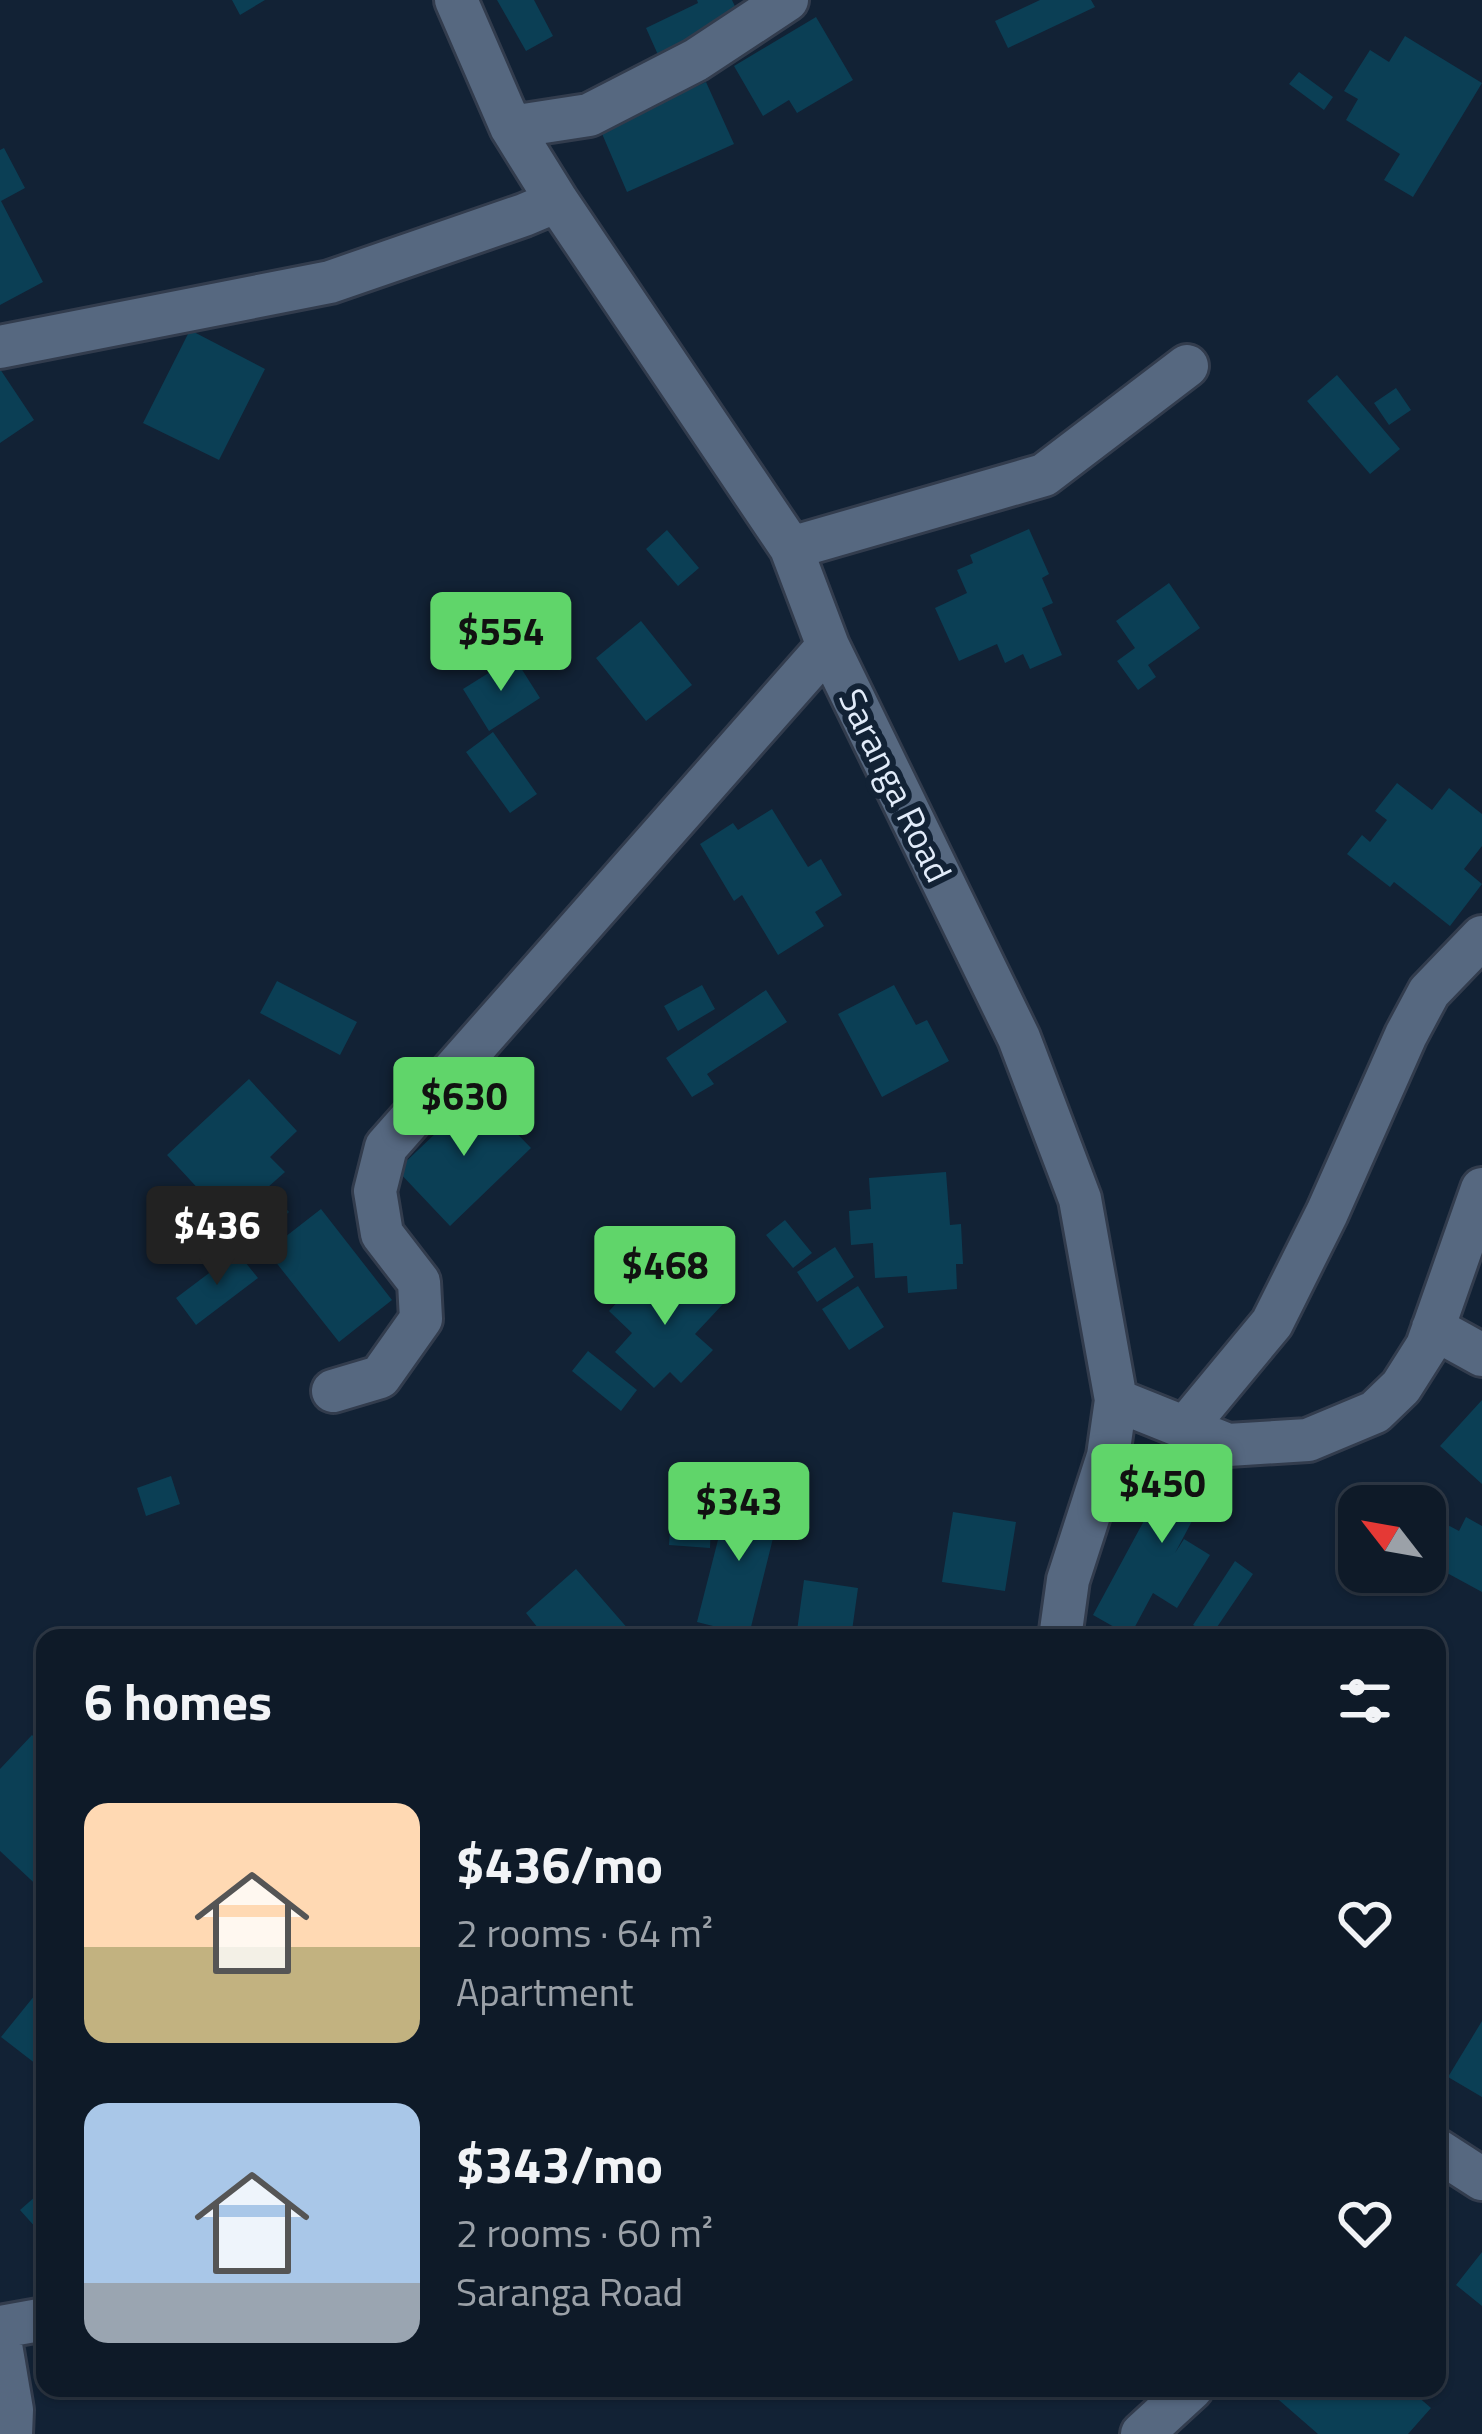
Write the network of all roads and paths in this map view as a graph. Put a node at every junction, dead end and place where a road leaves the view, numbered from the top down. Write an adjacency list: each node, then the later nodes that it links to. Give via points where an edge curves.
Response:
1 (456, 0): 3 (street, Saranga Road)
2 (787, 0): 3 (street, via 696,60 589,115)
3 (511, 127): 4 (street, Saranga Road)
4 (557, 201): 5 (street, via 330,282); 7 (street, Saranga Road)
5 (0, 347)
6 (1187, 366): 7 (street, via 1044,476)
7 (790, 548): 8 (street, Saranga Road)
8 (828, 646): 13 (street, via 386,1147 375,1191 382,1234 419,1282 421,1319 380,1377); 14 (street, Saranga Road, via 1027,1058 1080,1199)
9 (1482, 937): 15 (street, via 1430,992 1406,1034 1271,1323)
10 (1482, 1189): 11 (street)
11 (1433, 1328): 12 (street); 15 (street, via 1401,1387 1375,1412 1308,1440 1228,1445)
12 (1482, 1355)
13 (333, 1390)
14 (1115, 1400): 15 (street); 16 (street, Saranga Road)
15 (1185, 1427)
16 (1061, 1629)
17 (1446, 2156): 18 (street)
18 (1482, 2179)
19 (36, 2321): 20 (street)
20 (0, 2327)
21 (0, 2338): 23 (street)
22 (1182, 2397): 24 (street)
23 (11, 2434)
24 (1142, 2434)

